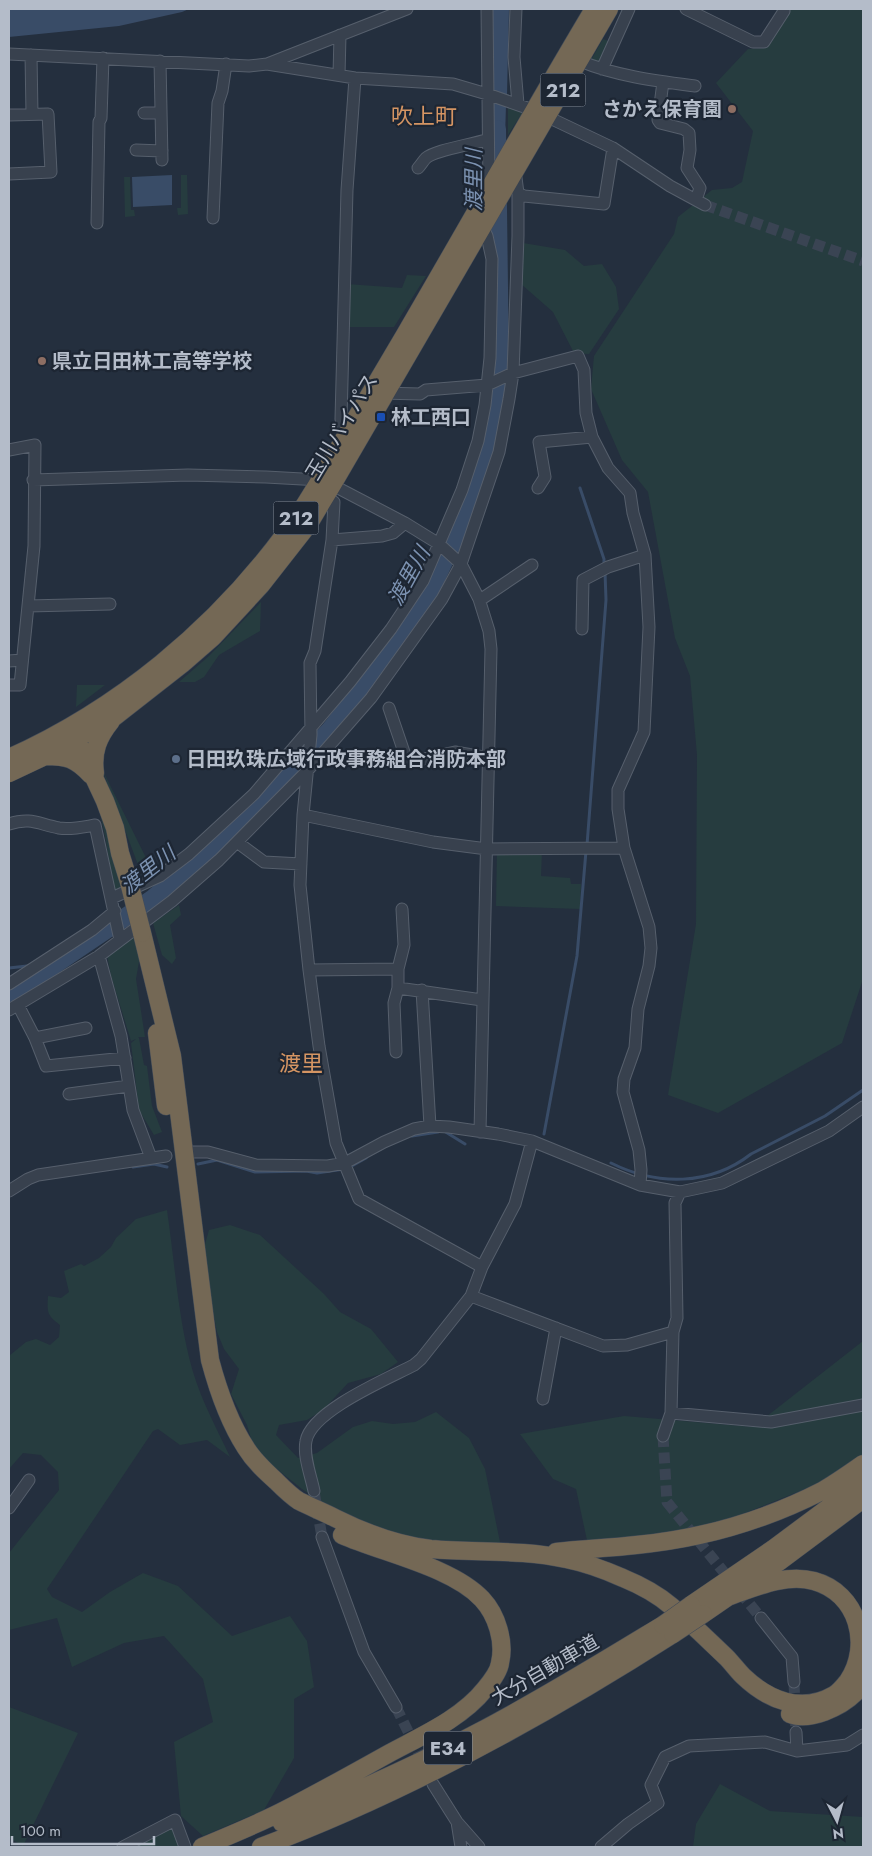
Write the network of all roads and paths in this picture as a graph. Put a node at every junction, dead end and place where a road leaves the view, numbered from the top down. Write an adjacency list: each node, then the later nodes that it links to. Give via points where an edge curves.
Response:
1 (407, 9): 9 (street)
2 (487, 9): 22 (street)
3 (516, 9): 23 (street, via 514,57)
4 (594, 9): 23 (highway, 玉川バイパス / 212)
5 (609, 9): 14 (highway, 玉川バイパス / 212)
6 (629, 9): 17 (street)
7 (686, 9): 8 (street, via 753,42 764,42)
8 (783, 9)
9 (340, 35): 16 (street); 18 (street)
10 (9, 54): 11 (street)
11 (31, 55): 12 (street); 26 (street)
12 (103, 58): 13 (street); 38 (street)
13 (160, 61): 15 (street); 25 (street)
14 (580, 61): 17 (street); 23 (highway, 玉川バイパス / 212)
15 (226, 64): 16 (street); 36 (street, via 218,104)
16 (267, 64): 18 (street)
17 (602, 69): 20 (street)
18 (340, 75): 19 (street)
19 (355, 78): 22 (street, via 453,84); 42 (street, via 347,190 341,419)
20 (663, 82): 21 (street); 29 (street, via 658,120 690,133 687,168 700,188 701,202 670,186)
21 (695, 86)
22 (487, 94): 23 (street); 28 (street)
23 (533, 110): 29 (street); 32 (highway, 玉川バイパス / 212); 34 (highway, 玉川バイパス / 212)
24 (144, 113): 25 (street)
25 (161, 113): 30 (street, via 162,155)
26 (32, 114): 27 (street); 33 (street, via 48,114 51,172)
27 (9, 115)
28 (488, 139): 31 (street, via 435,154 426,158); 34 (street)
29 (613, 148): 35 (street, via 604,204)
30 (136, 150)
31 (418, 168)
32 (515, 170): 35 (street); 37 (highway, 玉川バイパス / 212)
33 (9, 174)
34 (489, 191): 37 (highway, 玉川バイパス / 212)
35 (518, 193): 39 (street)
36 (212, 218)
37 (481, 221): 40 (street, via 492,259); 41 (highway, 玉川バイパス / 212)
38 (98, 223)
39 (513, 373): 40 (street); 43 (street, via 578,356 584,370 586,413); 52 (street, via 499,452)
40 (487, 385): 41 (street, via 426,390 420,394); 50 (street, via 470,469)
41 (379, 393): 42 (highway, 玉川バイパス / 212); 47 (highway, 玉川バイパス / 212)
42 (346, 434): 47 (highway, 玉川バイパス / 212)
43 (592, 437): 46 (street, via 539,442 545,477); 51 (street, via 608,468 630,493)
44 (9, 450): 45 (street, via 35,445)
45 (33, 480): 47 (street, via 266,476); 56 (street, via 34,546)
46 (538, 488)
47 (329, 489): 48 (street); 49 (street); 62 (highway, 玉川バイパス / 212, via 308,524 239,610 182,664); 64 (highway, 玉川バイパス / 212, via 207,623)
48 (404, 523): 49 (street, via 393,533 382,536); 50 (street)
49 (332, 540): 63 (street, via 315,651 310,663)
50 (440, 544): 52 (street); 63 (street, via 423,581 391,629)
51 (644, 555): 57 (street, via 583,580); 74 (street, via 649,627 644,732 618,790)
52 (461, 564): 54 (street); 68 (street, via 442,599 405,653 371,698)
53 (532, 565): 54 (street)
54 (480, 600): 67 (street, via 491,649)
55 (110, 604): 56 (street)
56 (28, 606): 58 (street)
57 (582, 629)
58 (22, 660): 59 (street); 60 (street, via 20,685)
59 (9, 661)
60 (9, 685)
61 (389, 708): 67 (street, via 407,761 455,752)
62 (113, 718): 64 (highway, 玉川バイパス / 212); 70 (highway, via 102,732 94,754)
63 (311, 732): 68 (street); 77 (street, via 254,794 189,854 155,879)
64 (74, 733): 65 (highway, 玉川バイパス / 212); 66 (highway, 玉川バイパス / 212); 70 (highway)
65 (44, 756): 69 (highway, 玉川バイパス / 212); 70 (highway, via 72,759)
66 (9, 758)
67 (489, 758): 75 (street)
68 (308, 770): 71 (street); 73 (street)
69 (9, 773)
70 (96, 780): 81 (highway, bridge, via 115,828)
71 (304, 815): 75 (street, via 433,842); 76 (street)
72 (9, 824): 77 (street, via 28,820 60,828 95,824)
73 (237, 842): 76 (street, via 264,862); 80 (street, via 172,902)
74 (624, 848): 75 (street); 104 (street, via 649,927 651,948 638,1009 635,1048 623,1092 639,1150)
75 (487, 849): 88 (street)
76 (301, 864): 83 (street, via 300,885)
77 (112, 898): 79 (street)
78 (402, 909): 84 (street, via 404,945)
79 (114, 911): 80 (street); 85 (street, via 92,930)
80 (120, 940): 82 (street)
81 (148, 955): 122 (highway, via 172,1056 210,1360 216,1385 245,1447 258,1465 297,1500 357,1529 404,1545 432,1549); 123 (highway, via 195,1328 209,1392 246,1463 287,1503 302,1515 334,1531)
82 (99, 956): 89 (street); 93 (street)
83 (309, 970): 84 (street); 103 (street, via 336,1143)
84 (398, 970): 86 (street)
85 (9, 984)
86 (398, 988): 87 (street); 92 (street, via 394,1003)
87 (422, 990): 88 (street); 97 (street)
88 (482, 1000): 98 (street)
89 (13, 1008): 91 (street)
90 (86, 1028): 91 (street)
91 (35, 1038): 93 (street, via 46,1066)
92 (396, 1052)
93 (125, 1058): 94 (street)
94 (129, 1086): 95 (street); 102 (street, via 133,1110)
95 (69, 1094)
96 (863, 1107): 106 (street, via 829,1131 722,1183)
97 (430, 1126): 98 (street); 103 (street, via 384,1142)
98 (480, 1132): 99 (street)
99 (532, 1141): 104 (street); 107 (street, via 515,1204)
100 (193, 1152): 103 (street, via 208,1152 256,1165)
101 (166, 1156): 102 (street)
102 (151, 1158): 105 (street, via 38,1175)
103 (346, 1167): 107 (street, via 359,1199)
104 (640, 1178): 106 (street)
105 (9, 1192)
106 (680, 1192): 110 (street, via 675,1203 677,1318)
107 (482, 1267): 108 (street)
108 (471, 1296): 109 (street); 118 (street, via 414,1365 331,1409 310,1431 306,1441 307,1457)
109 (556, 1328): 110 (street, via 603,1346 627,1345); 111 (street)
110 (674, 1332): 113 (street)
111 (543, 1399)
112 (863, 1405): 113 (street, via 771,1422)
113 (671, 1413): 114 (street)
114 (664, 1436)
115 (863, 1464): 122 (highway, via 823,1490 737,1525 638,1545)
116 (29, 1480): 120 (street)
117 (863, 1482): 125 (highway, 大分自動車道 / E34)
118 (314, 1491)
119 (863, 1500): 124 (highway, 大分自動車道 / E34)
120 (9, 1508)
121 (322, 1537): 130 (street, via 364,1652)
122 (533, 1554): 124 (highway, via 592,1566 658,1596 744,1676 783,1702 800,1705 818,1702 836,1694 853,1674 861,1644 861,1624 853,1608 839,1593 814,1581 797,1579 776,1580)
123 (404, 1558): 128 (highway, via 530,1564 595,1575 665,1610 707,1647 747,1690 766,1705 794,1716 819,1715 838,1706 854,1694); 138 (highway, via 466,1585 492,1614 498,1626 500,1664 486,1688 472,1703 435,1728 284,1811)
124 (727, 1596): 125 (highway, 大分自動車道 / E34)
125 (697, 1609): 127 (highway, 大分自動車道 / E34, bridge)
126 (761, 1618): 129 (street, via 792,1657)
127 (668, 1630): 139 (highway, 大分自動車道 / E34, via 478,1733 342,1798); 140 (highway, 大分自動車道 / E34, via 543,1714 493,1741 348,1811)
128 (863, 1680)
129 (794, 1682)
130 (396, 1707)
131 (796, 1732): 133 (street)
132 (863, 1735): 133 (street, via 847,1745)
133 (797, 1751): 143 (street, via 765,1742 689,1746 665,1757 651,1785 658,1803)
134 (433, 1784): 135 (street)
135 (457, 1822): 141 (street); 142 (street)
136 (123, 1847): 137 (street, via 175,1820)
137 (185, 1847)
138 (202, 1847)
139 (222, 1847)
140 (261, 1847)
141 (461, 1847)
142 (478, 1847)
143 (601, 1847)

